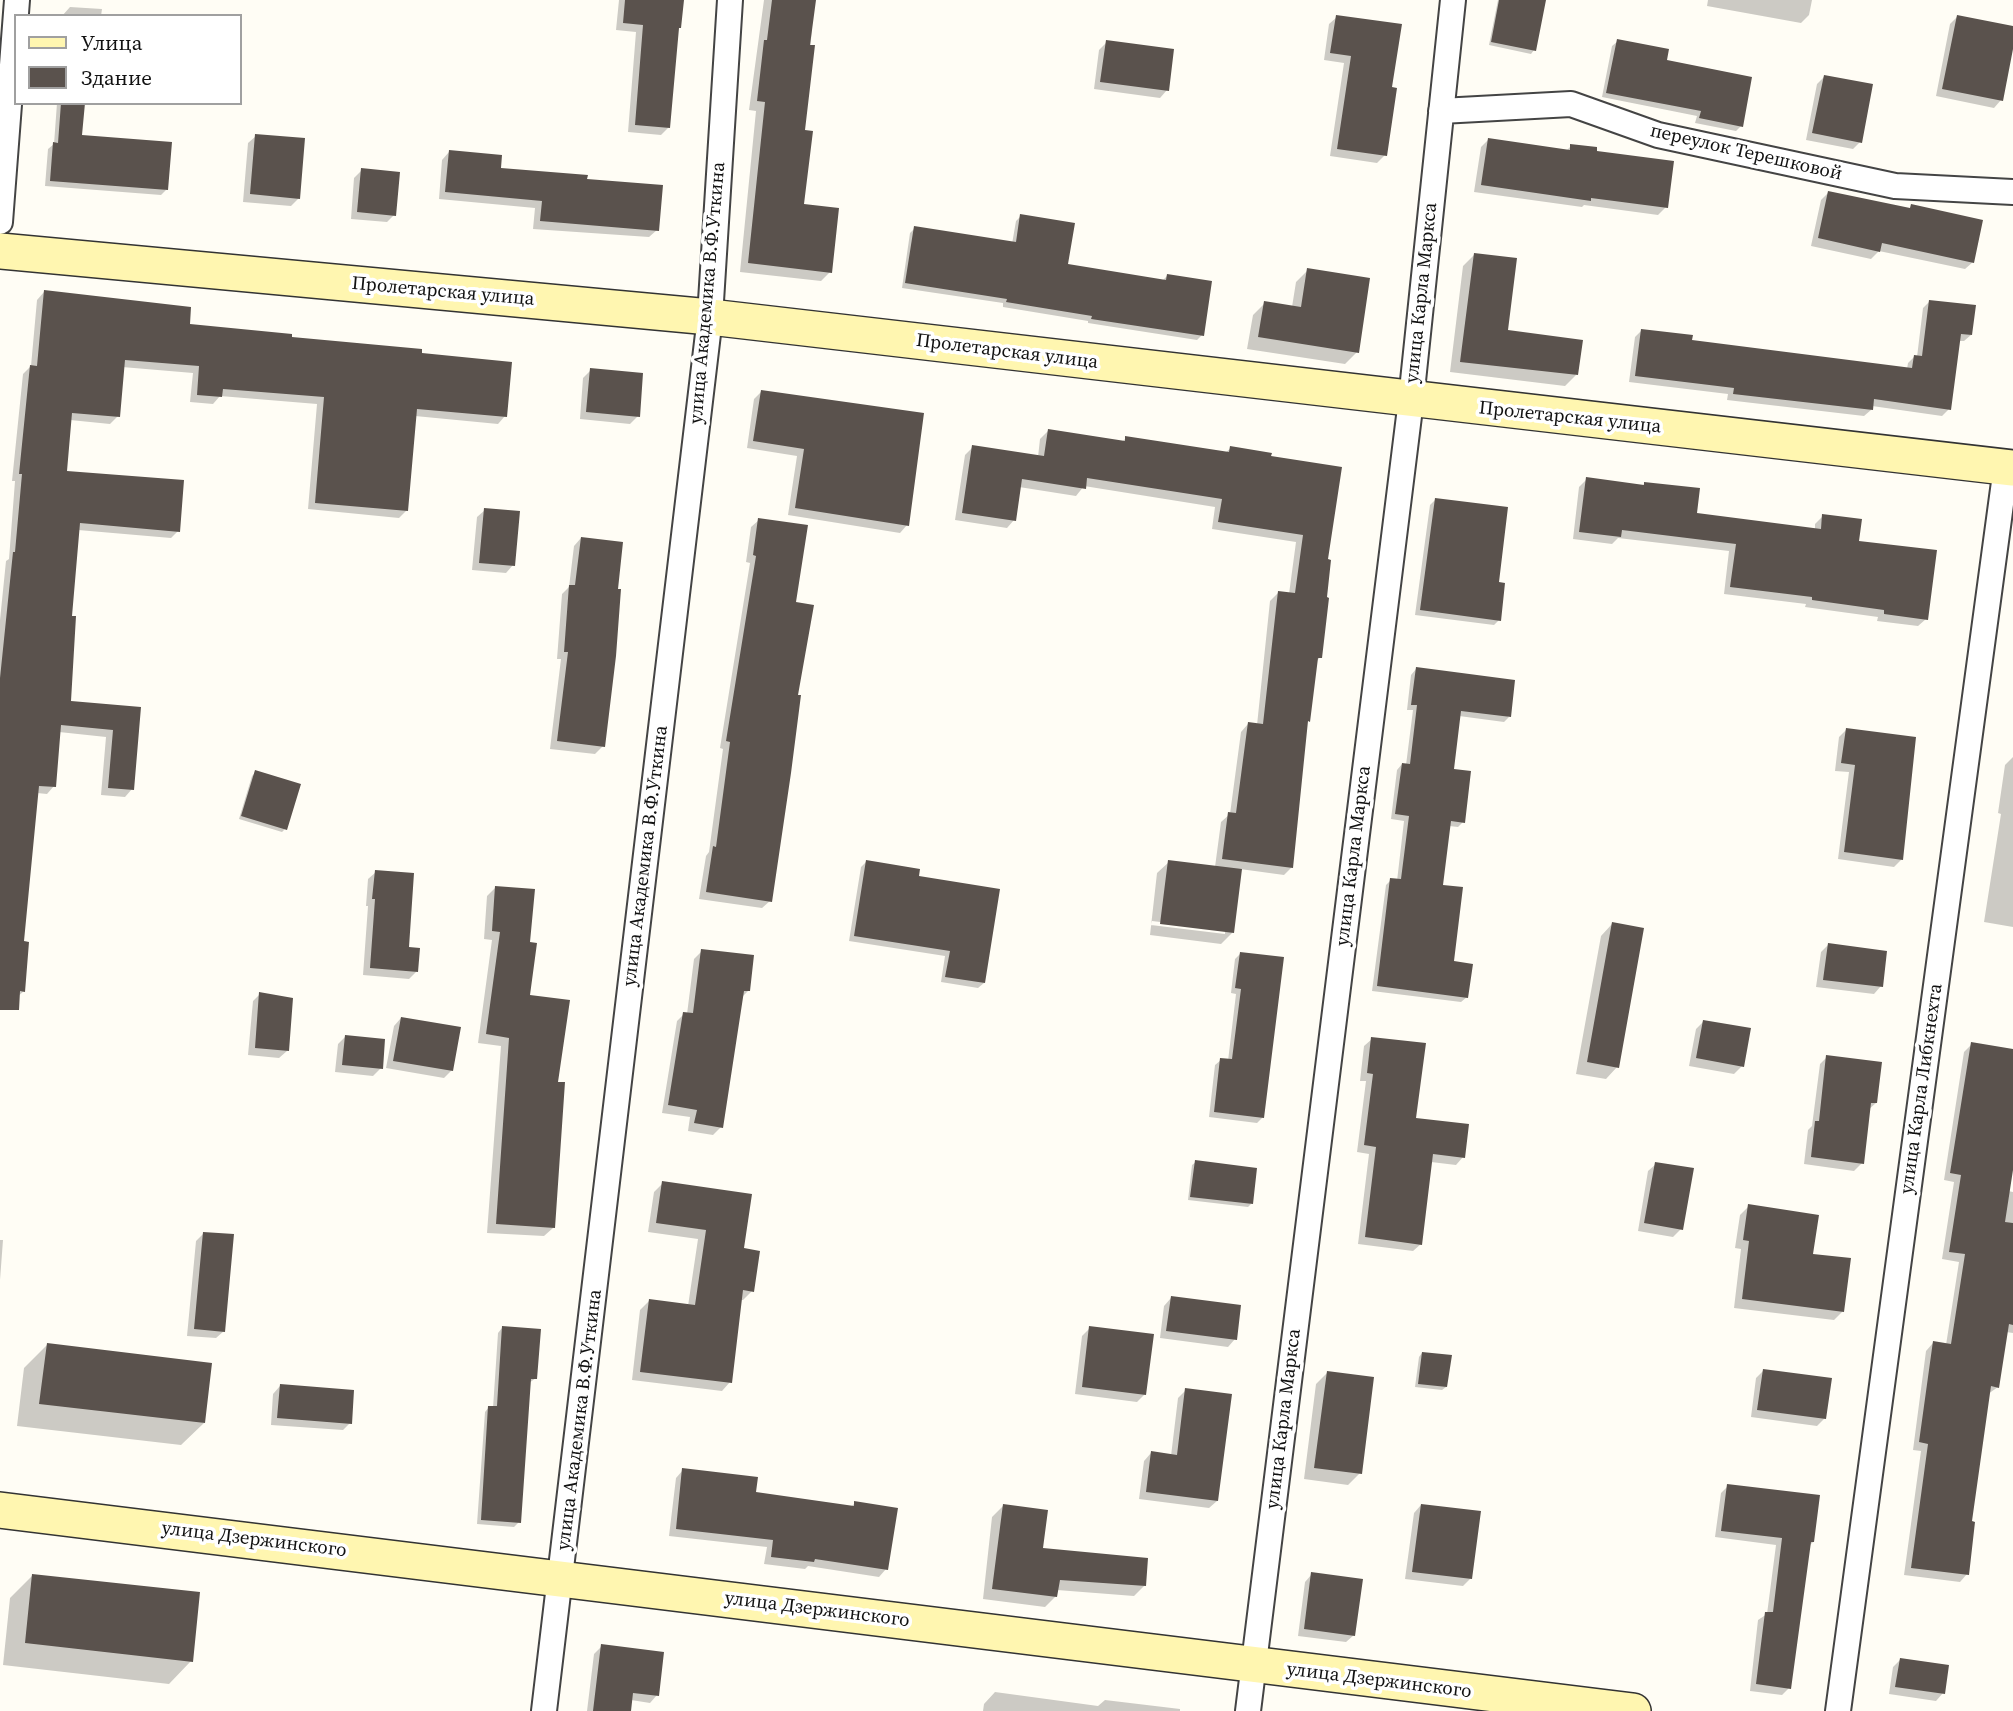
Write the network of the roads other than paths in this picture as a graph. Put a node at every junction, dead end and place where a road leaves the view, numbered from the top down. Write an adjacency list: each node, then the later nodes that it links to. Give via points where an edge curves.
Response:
1 (730, 0): 8 (street, улица Академика В.Ф.Уткина)
2 (1453, 0): 4 (street, улица Карла Маркса)
3 (14, 39): 6 (street)
4 (1441, 111): 5 (street, переулок Терешковой, via 1571,104 1658,135 1895,186); 9 (street, улица Карла Маркса)
5 (2013, 192)
6 (0, 222)
7 (0, 251): 8 (main road, Пролетарская улица)
8 (710, 317): 9 (main road, Пролетарская улица); 12 (street, улица Академика В.Ф.Уткина)
9 (1411, 400): 10 (main road, Пролетарская улица); 13 (street, улица Карла Маркса)
10 (2010, 467): 17 (street, улица Карла Либкнехта)
11 (0, 1510): 12 (main road, улица Дзержинского)
12 (562, 1577): 13 (main road, улица Дзержинского); 14 (street, улица Академика В.Ф.Уткина)
13 (1253, 1666): 15 (street, улица Карла Маркса); 16 (main road, улица Дзержинского)
14 (544, 1711)
15 (1248, 1711)
16 (1633, 1711)
17 (1838, 1711)

